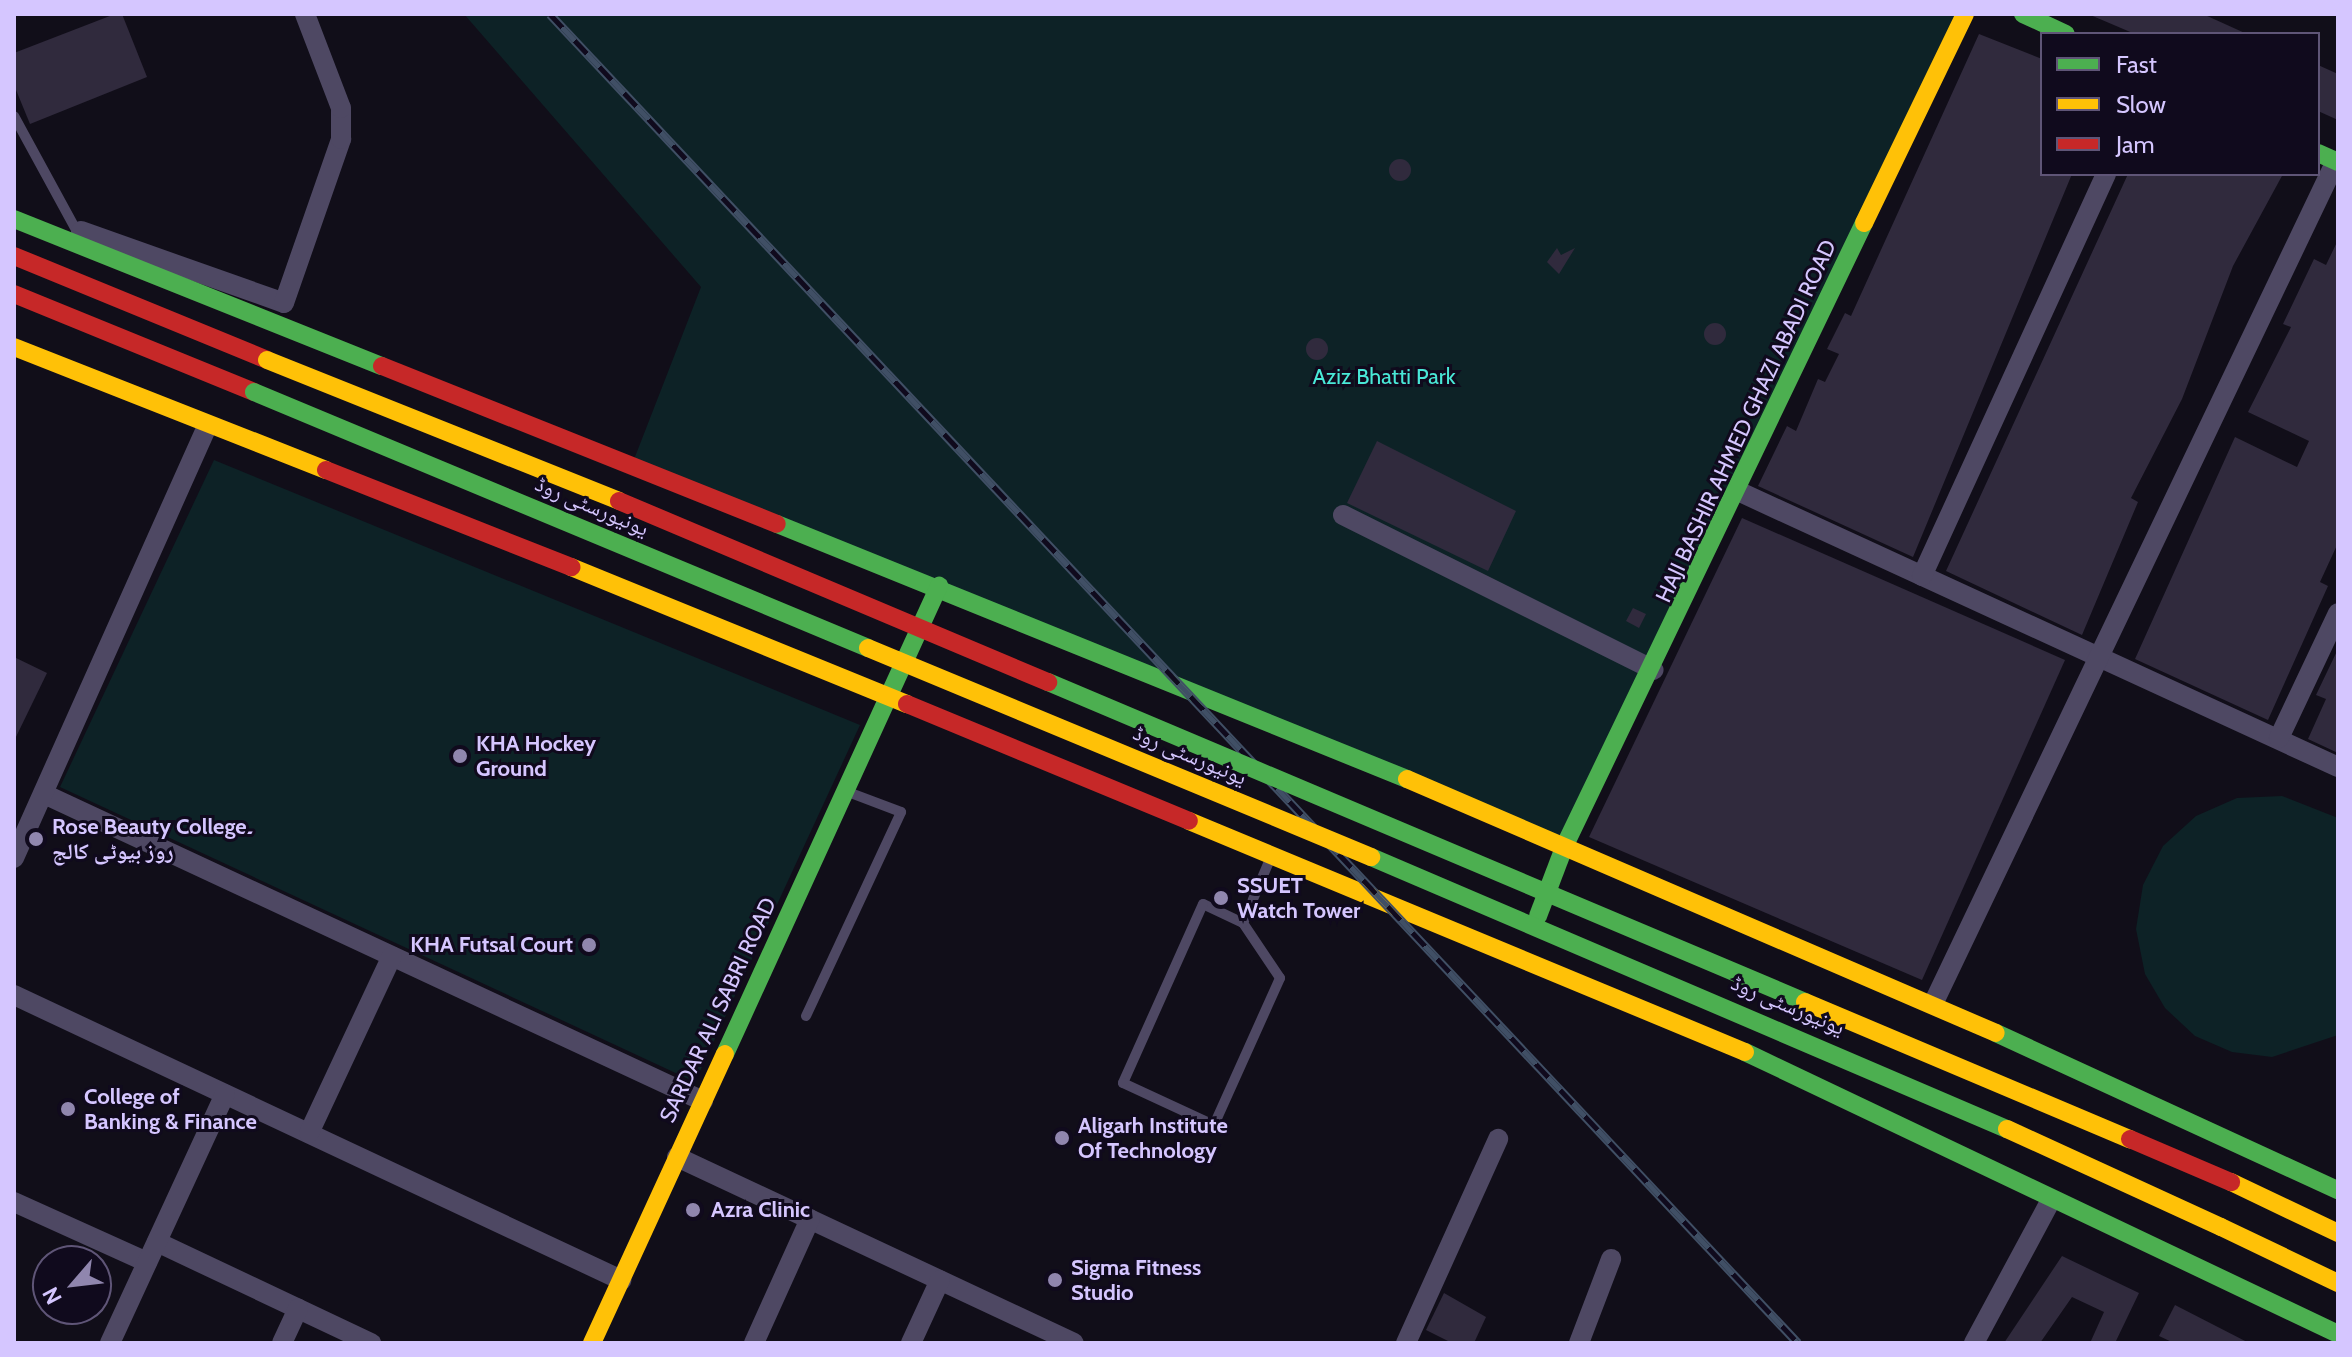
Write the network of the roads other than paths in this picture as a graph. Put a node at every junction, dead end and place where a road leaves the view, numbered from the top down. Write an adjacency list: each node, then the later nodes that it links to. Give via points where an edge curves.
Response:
1 (305, 14): 13 (street, via 341,108 341,139)
2 (1965, 14): 17 (street, HAJI BASHIR AHMED GHAZI ABADI ROAD)
3 (2023, 14): 4 (street)
4 (2062, 32)
5 (14, 116): 9 (lane)
6 (2331, 159): 22 (street)
7 (2105, 176): 19 (street)
8 (14, 218): 9 (street); 14 (street)
9 (75, 228): 13 (street)
10 (14, 241): 11 (street)
11 (22, 260): 47 (street, یونیورسٹی روڈ, bridge, via 575,482 2231,1182)
12 (14, 294): 53 (street, یونیورسٹی روڈ, bridge, via 1828,1047)
13 (284, 303): 14 (street)
14 (276, 323): 20 (street)
15 (20, 354): 16 (street)
16 (207, 426): 24 (street); 28 (street)
17 (1740, 492): 19 (street); 23 (street, HAJI BASHIR AHMED GHAZI ABADI ROAD)
18 (1343, 515): 23 (street)
19 (1922, 576): 22 (street)
20 (939, 586): 24 (street, SARDAR ALI SABRI ROAD); 29 (street)
21 (2338, 613): 25 (street)
22 (2096, 657): 25 (street); 36 (street)
23 (1654, 670): 29 (street, HAJI BASHIR AHMED GHAZI ABADI ROAD)
24 (889, 698): 27 (street, SARDAR ALI SABRI ROAD); 31 (street)
25 (2279, 738): 26 (street)
26 (2338, 767)
27 (846, 791): 37 (lane, via 901,812); 39 (street, SARDAR ALI SABRI ROAD)
28 (44, 794): 30 (street); 33 (street)
29 (1565, 845): 34 (street, HAJI BASHIR AHMED GHAZI ABADI ROAD); 36 (street)
30 (14, 858)
31 (1270, 859): 32 (lane); 34 (street)
32 (1243, 923): 32 (lane, via 1203,904 1123,1083 1214,1125 1280,978)
33 (392, 956): 39 (street); 40 (street)
34 (1521, 959): 44 (street, via 1762,1059)
35 (14, 995): 38 (street)
36 (1933, 1004): 43 (street)
37 (806, 1016)
38 (225, 1094): 40 (street); 48 (street)
39 (703, 1101): 42 (street, SARDAR ALI SABRI ROAD)
40 (309, 1133): 51 (street)
41 (1498, 1139): 63 (street)
42 (677, 1157): 46 (street); 51 (street, SARDAR ALI SABRI ROAD)
43 (2338, 1190)
44 (2051, 1200): 55 (street); 65 (street)
45 (14, 1202): 50 (street)
46 (810, 1219): 52 (street); 61 (street)
47 (2338, 1233)
48 (157, 1242): 50 (street); 54 (street)
49 (1611, 1259): 64 (street)
50 (147, 1262): 57 (street)
51 (621, 1280): 60 (street, SARDAR ALI SABRI ROAD)
52 (940, 1280): 56 (street); 62 (street)
53 (2338, 1283)
54 (298, 1308): 58 (street); 59 (street)
55 (2338, 1334)
56 (1064, 1341)
57 (110, 1343)
58 (282, 1343)
59 (371, 1343)
60 (592, 1343)
61 (754, 1343)
62 (911, 1343)
63 (1406, 1343)
64 (1579, 1343)
65 (1974, 1343)

